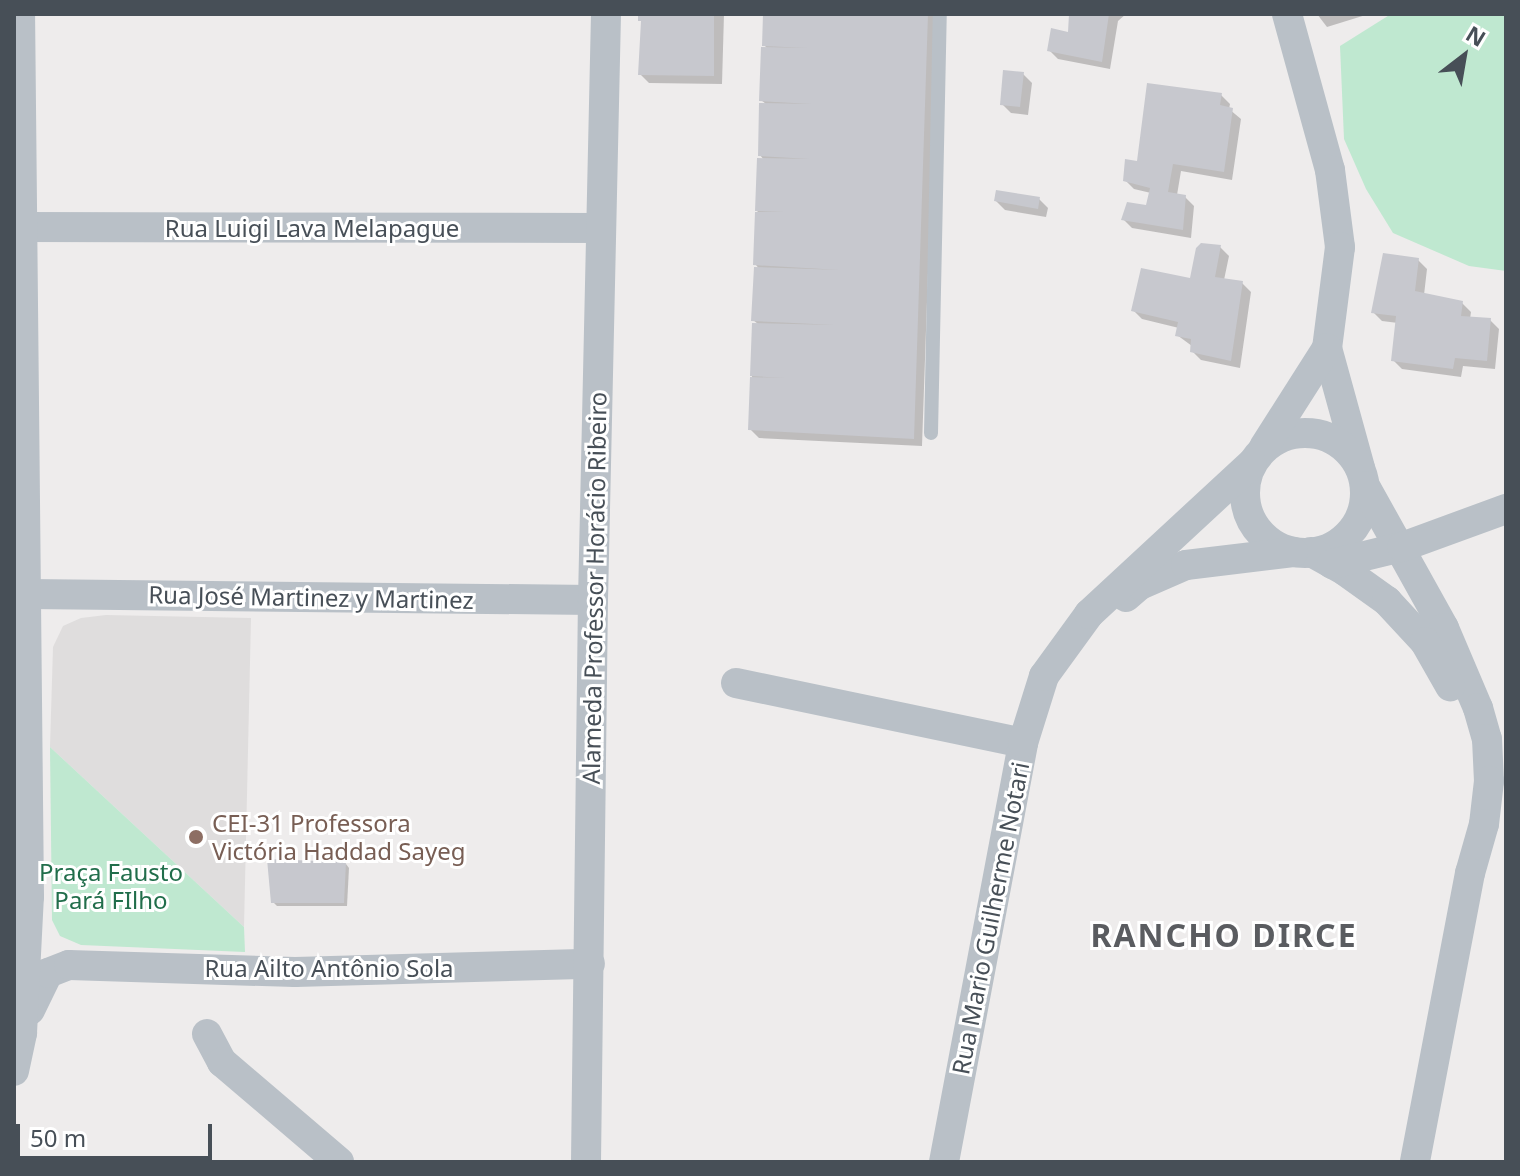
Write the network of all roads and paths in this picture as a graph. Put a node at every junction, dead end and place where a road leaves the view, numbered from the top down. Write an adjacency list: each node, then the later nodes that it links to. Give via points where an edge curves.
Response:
1 (20, 14): 5 (street)
2 (606, 14): 6 (street, Alameda Professor Horácio Ribeiro)
3 (940, 14): 9 (lane)
4 (1287, 14): 8 (street, Rua Mario Guilherme Notari, via 1330,170 1340,247)
5 (23, 227): 6 (street, Rua Luigi Lava Melapague); 7 (street)
6 (601, 228): 16 (street, Alameda Professor Horácio Ribeiro)
7 (20, 300): 15 (street)
8 (1327, 348): 10 (street, Rua Mario Guilherme Notari); 11 (street, Rua Mario Guilherme Notari)
9 (931, 433)
10 (1257, 457): 11 (street, Rua Mario Guilherme Notari, via 1293,433 1313,433 1349,451); 14 (street, Rua Mario Guilherme Notari, via 1245,495 1248,512 1267,539); 17 (street, Rua Mario Guilherme Notari, via 1089,614)
11 (1363, 477): 13 (street, Rua Mario Guilherme Notari); 14 (street, Rua Mario Guilherme Notari, via 1360,517 1352,530)
12 (1506, 509): 13 (street)
13 (1402, 547): 14 (street); 21 (street, Rua Mario Guilherme Notari, via 1444,628 1487,739 1484,824)
14 (1314, 556): 17 (street, Rua Mario Guilherme Notari, via 1186,565 1140,585 1096,621); 21 (street, Rua Mario Guilherme Notari, via 1387,601 1442,667 1470,749)
15 (28, 594): 16 (street, Rua José Martinez y Martinez); 19 (street)
16 (593, 600): 23 (street, Alameda Professor Horácio Ribeiro)
17 (1044, 676): 20 (street, Rua Mario Guilherme Notari)
18 (736, 683): 20 (street)
19 (21, 703): 22 (street)
20 (1023, 743): 30 (street, Rua Mario Guilherme Notari)
21 (1470, 873): 31 (street, Rua Mario Guilherme Notari)
22 (29, 897): 24 (street, via 48,948); 25 (street)
23 (590, 964): 24 (street, Rua Ailto Antônio Sola, via 295,972); 29 (street, Alameda Professor Horácio Ribeiro)
24 (69, 965): 25 (street, via 48,973)
25 (22, 1033): 27 (street)
26 (207, 1034): 28 (street, via 222,1062)
27 (14, 1071)
28 (339, 1162)
29 (586, 1162)
30 (944, 1162)
31 (1415, 1162)

